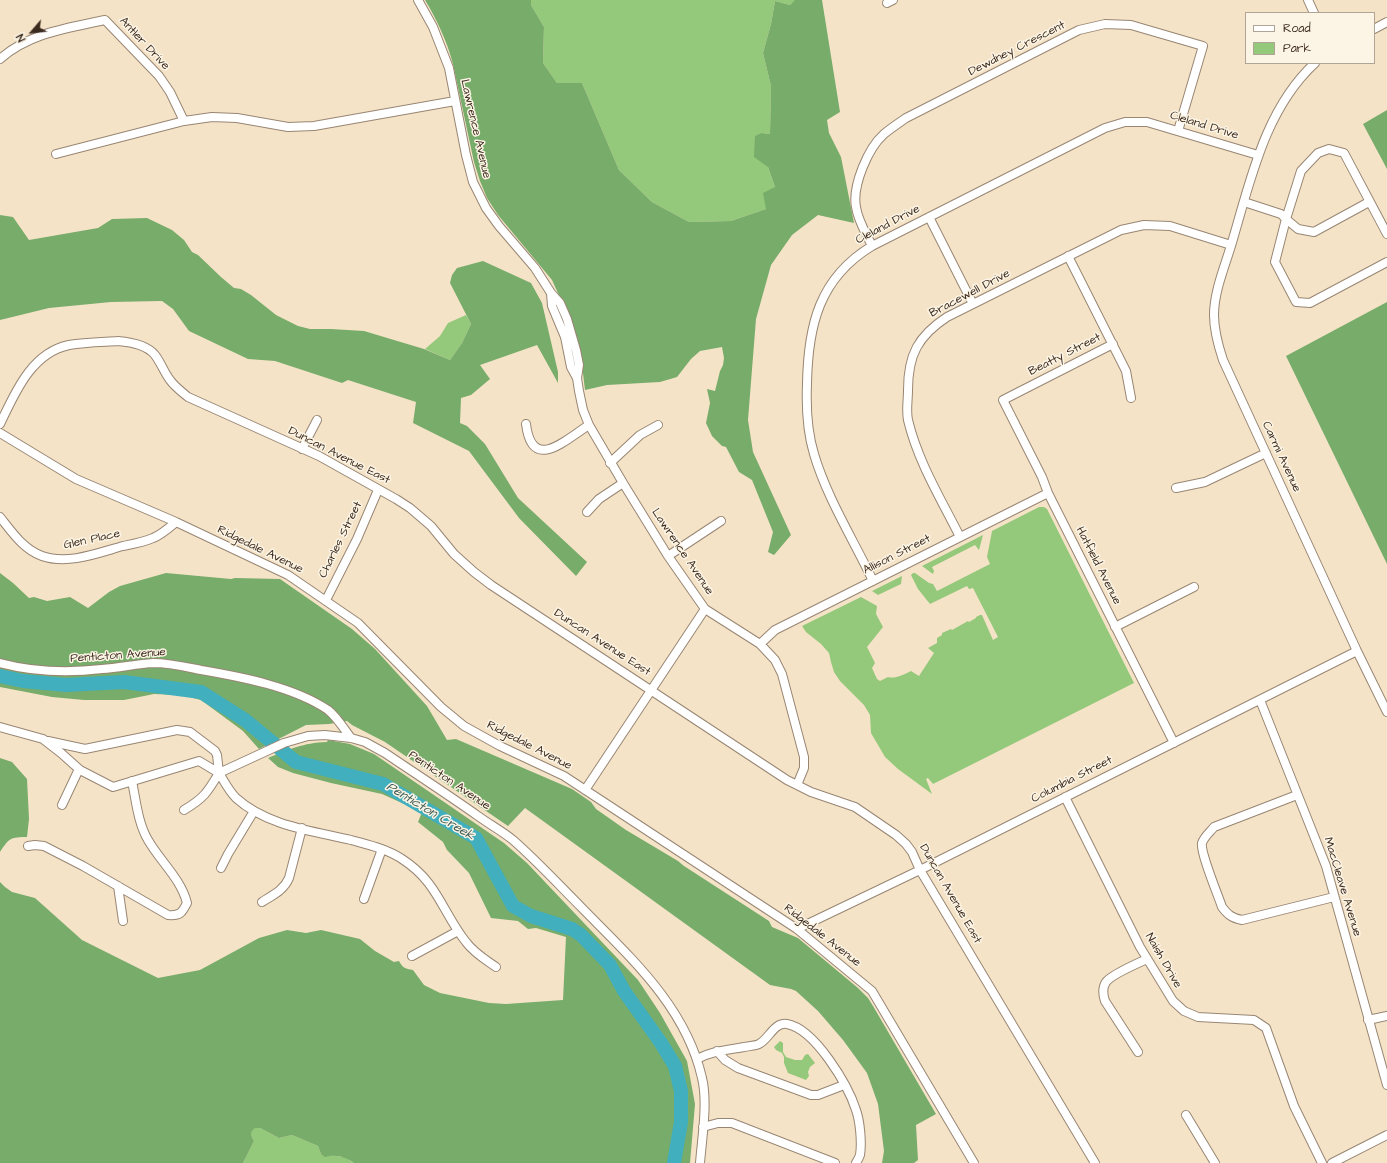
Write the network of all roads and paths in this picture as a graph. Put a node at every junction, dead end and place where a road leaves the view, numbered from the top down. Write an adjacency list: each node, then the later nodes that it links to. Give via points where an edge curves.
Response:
1 (418, 0): 8 (street, Lawrence Avenue, via 442,48 449,68)
2 (1308, 0): 3 (street)
3 (1314, 12)
4 (1387, 22): 5 (street)
5 (1375, 28)
6 (0, 59): 9 (street, Antler Drive, via 16,47 45,34 105,20 159,76)
7 (1314, 64): 12 (street, Carmi Avenue, via 1296,82 1286,97)
8 (455, 101): 9 (street, via 314,126 288,126 212,117); 29 (street, Lawrence Avenue, via 473,182 483,202 535,268 551,293 552,306 565,337 571,367 577,378 583,410)
9 (184, 121): 11 (street)
10 (1178, 131): 12 (street, Cleland Drive); 15 (street, Cleland Drive, via 1147,122 1124,122 1105,128); 19 (street, Dewdney Crescent, via 1204,46 1131,25 1105,24 1079,30 906,118 883,134 865,160 857,183 855,205 859,221)
11 (56, 154)
12 (1258, 155): 13 (street, Carmi Avenue)
13 (1244, 202): 16 (street, via 1281,214); 18 (street, Carmi Avenue)
14 (1370, 202): 16 (street, via 1314,232 1298,229); 16 (street, via 1344,152 1329,149 1318,153 1301,171); 17 (street)
15 (929, 217): 19 (street, Cleland Drive); 22 (street)
16 (1286, 219): 21 (street, via 1275,262 1296,302 1310,303)
17 (1387, 234)
18 (1231, 245): 20 (street, Bracewell Drive, via 1170,226 1144,225 1121,230); 33 (street, Carmi Avenue, via 1215,303 1215,329 1223,360)
19 (872, 246): 45 (street, Cleland Drive, via 844,268 816,312 809,351 806,408 820,473)
20 (1068, 256): 22 (street, Bracewell Drive); 23 (street, Beatty Street)
21 (1387, 262)
22 (973, 304): 43 (street, Bracewell Drive, via 932,326 912,357 908,376 908,419 918,453)
23 (1113, 344): 24 (street, via 1126,371); 25 (street, Beatty Street)
24 (1131, 398)
25 (1003, 400): 38 (street, Hatfield Avenue)
26 (317, 420): 32 (street)
27 (0, 424): 32 (street, Duncan Avenue East, via 20,383 48,353 77,344 126,341 145,347 155,355 169,379 188,398)
28 (526, 424): 29 (street, via 529,441 542,451 552,449)
29 (589, 425): 34 (street, Lawrence Avenue)
30 (658, 425): 34 (street, via 638,437)
31 (0, 433): 42 (street, Ridgedale Avenue, via 76,479)
32 (302, 449): 37 (street, Duncan Avenue East)
33 (1266, 453): 36 (street, via 1205,482); 51 (street, Carmi Avenue)
34 (610, 463): 35 (street, Lawrence Avenue)
35 (623, 483): 39 (street, via 599,499); 44 (street, Lawrence Avenue)
36 (1176, 488)
37 (378, 490): 47 (street, Charles Street); 53 (street, Duncan Avenue East, via 420,516 454,554 491,585)
38 (1048, 492): 43 (street, Allison Street); 49 (street, Hatfield Avenue)
39 (587, 512)
40 (0, 517): 42 (street, Glen Place, via 30,550 55,559 82,557 152,539)
41 (721, 521): 44 (street)
42 (176, 522): 47 (street, Ridgedale Avenue, via 288,575)
43 (960, 537): 45 (street, Allison Street)
44 (668, 556): 48 (street, Lawrence Avenue)
45 (874, 581): 50 (street, Allison Street, via 775,630)
46 (1194, 587): 49 (street)
47 (326, 600): 64 (street, Ridgedale Avenue, via 358,623 441,707 464,726 564,776)
48 (705, 609): 50 (street, Lawrence Avenue); 53 (street)
49 (1115, 627): 59 (street, Hatfield Avenue)
50 (760, 644): 63 (street, Lawrence Avenue, via 775,660 782,674 804,757 804,768)
51 (1357, 651): 54 (street, Columbia Street); 55 (street, Carmi Avenue)
52 (0, 663): 57 (street, Penticton Avenue, via 56,672 161,664 244,678 301,695 329,711)
53 (651, 691): 63 (street, Duncan Avenue East); 64 (street)
54 (1260, 700): 59 (street, Columbia Street); 65 (street, MacCleave Avenue)
55 (1387, 712)
56 (0, 727): 58 (street)
57 (351, 738): 61 (street, via 325,735 284,743); 89 (street, Penticton Avenue, via 385,752 512,839 654,983 679,1022)
58 (43, 739): 60 (street); 61 (street, via 85,749 177,730 187,731 216,751)
59 (1174, 743): 66 (street, Columbia Street)
60 (79, 769): 62 (street, via 113,787); 67 (street)
61 (219, 773): 62 (street, via 200,761); 68 (street, via 206,794); 69 (street, via 236,797)
62 (132, 781): 75 (street, via 144,832 180,886 187,903 181,913 176,916 168,915)
63 (797, 786): 74 (street, Duncan Avenue East, via 855,807 896,835 912,852)
64 (585, 790): 80 (street, Ridgedale Avenue)
65 (1297, 795): 76 (street, MacCleave Avenue, via 1326,866); 76 (street, via 1214,827 1206,836 1202,844 1203,854 1222,907 1227,914 1242,920)
66 (1065, 797): 74 (street, Columbia Street); 83 (street, Naish Drive)
67 (62, 805)
68 (184, 810)
69 (254, 811): 70 (street, via 267,818); 73 (street)
70 (302, 828): 72 (street); 78 (street, via 286,885)
71 (28, 846): 75 (street, via 44,846)
72 (382, 849): 77 (street); 81 (street, via 403,860 424,877)
73 (221, 868)
74 (920, 870): 80 (street, Columbia Street); 99 (street, Duncan Avenue East)
75 (118, 886): 79 (street)
76 (1334, 897): 86 (street, MacCleave Avenue)
77 (364, 899)
78 (262, 902)
79 (123, 921)
80 (798, 929): 98 (street, Ridgedale Avenue, via 872,991)
81 (458, 931): 82 (street); 84 (street, via 471,949)
82 (412, 956)
83 (1147, 959): 88 (street, via 1111,977 1103,988 1105,1001); 101 (street, Naish Drive, via 1166,992 1184,1011 1198,1017 1254,1020 1266,1028 1294,1106)
84 (496, 968)
85 (1387, 1016): 86 (street)
86 (1368, 1020): 91 (street, MacCleave Avenue)
87 (717, 1051): 89 (street); 90 (street, via 738,1068 811,1095 818,1096); 90 (street, via 759,1044 777,1026 786,1024 797,1027 810,1036 832,1063)
88 (1138, 1052)
89 (697, 1059): 93 (street, Penticton Avenue, via 703,1081)
90 (844, 1085): 97 (street, via 856,1110 861,1134 860,1156)
91 (1387, 1085)
92 (1186, 1114): 100 (street)
93 (703, 1127): 95 (street, Penticton Avenue); 96 (street, via 732,1123)
94 (1387, 1135): 102 (street)
95 (700, 1163)
96 (835, 1163)
97 (856, 1163)
98 (974, 1163)
99 (1095, 1163)
100 (1215, 1163)
101 (1322, 1163)
102 (1332, 1163)

